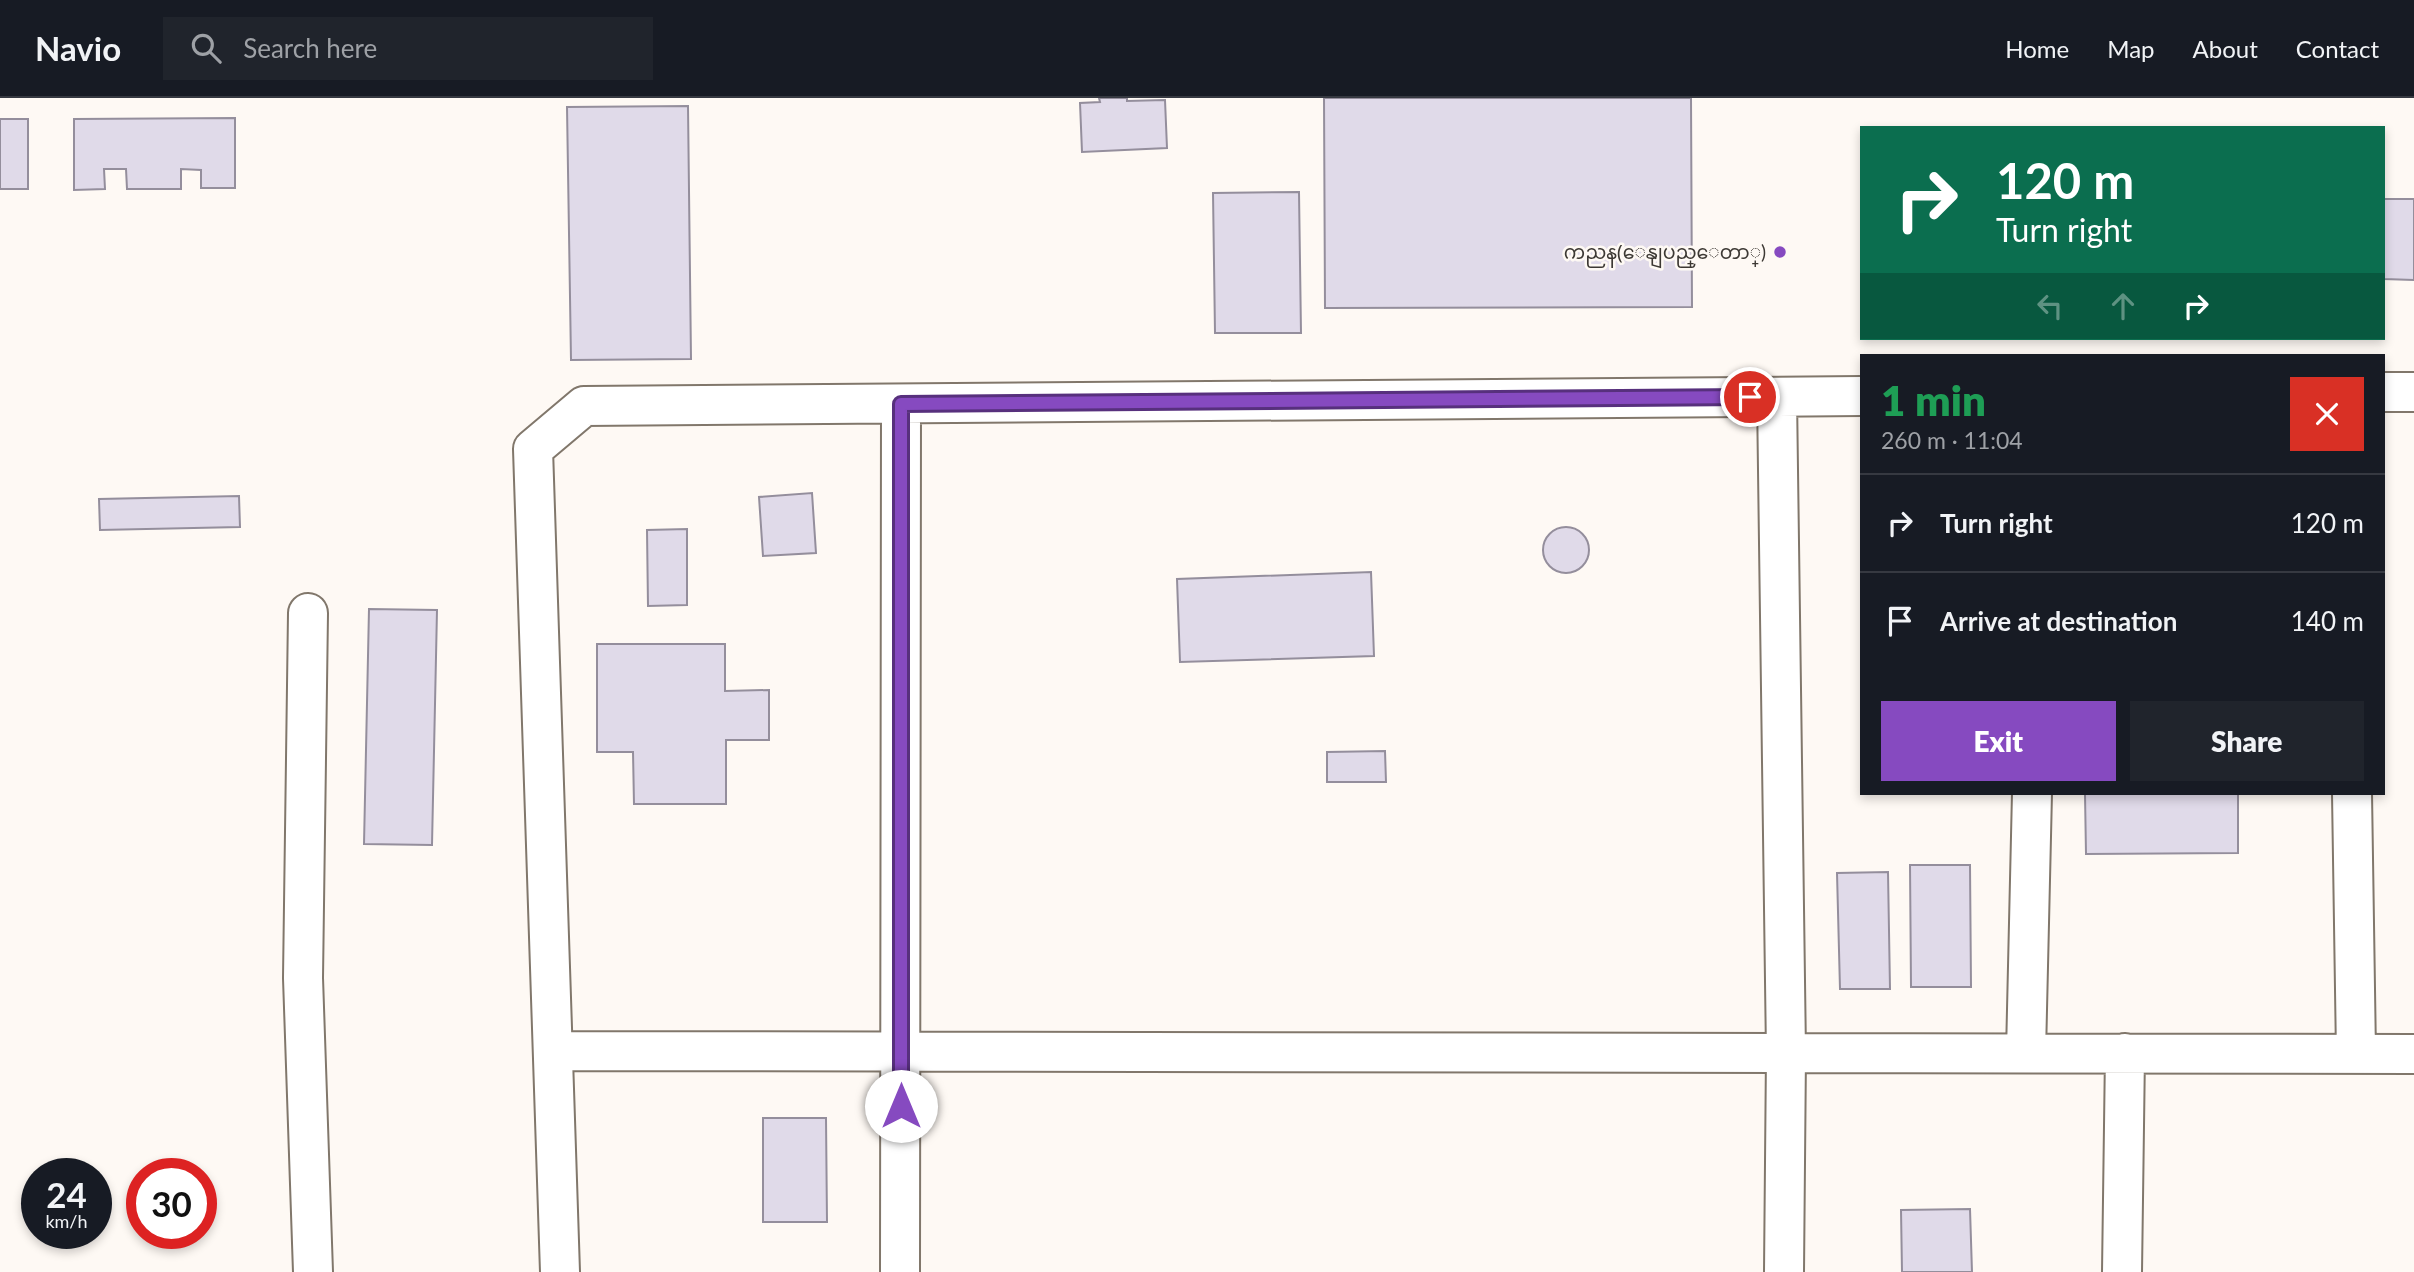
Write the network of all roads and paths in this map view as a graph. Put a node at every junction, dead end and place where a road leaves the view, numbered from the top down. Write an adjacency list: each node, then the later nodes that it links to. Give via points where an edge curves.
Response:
1 (2385, 392): 2 (street)
2 (2414, 392)
3 (1860, 396): 4 (street)
4 (1777, 397): 5 (street); 11 (street)
5 (901, 404): 9 (street, via 584,406 533,449); 10 (street)
6 (308, 613): 16 (street, via 303,978)
7 (2032, 795): 12 (street)
8 (2352, 795): 14 (street)
9 (553, 1051): 10 (street); 17 (street)
10 (901, 1051): 11 (street); 18 (street)
11 (1786, 1053): 12 (street); 19 (street)
12 (2026, 1053): 13 (street)
13 (2125, 1053): 14 (street); 20 (street)
14 (2356, 1054): 15 (street)
15 (2414, 1054)
16 (313, 1272)
17 (560, 1272)
18 (900, 1272)
19 (1784, 1272)
20 (2122, 1272)

